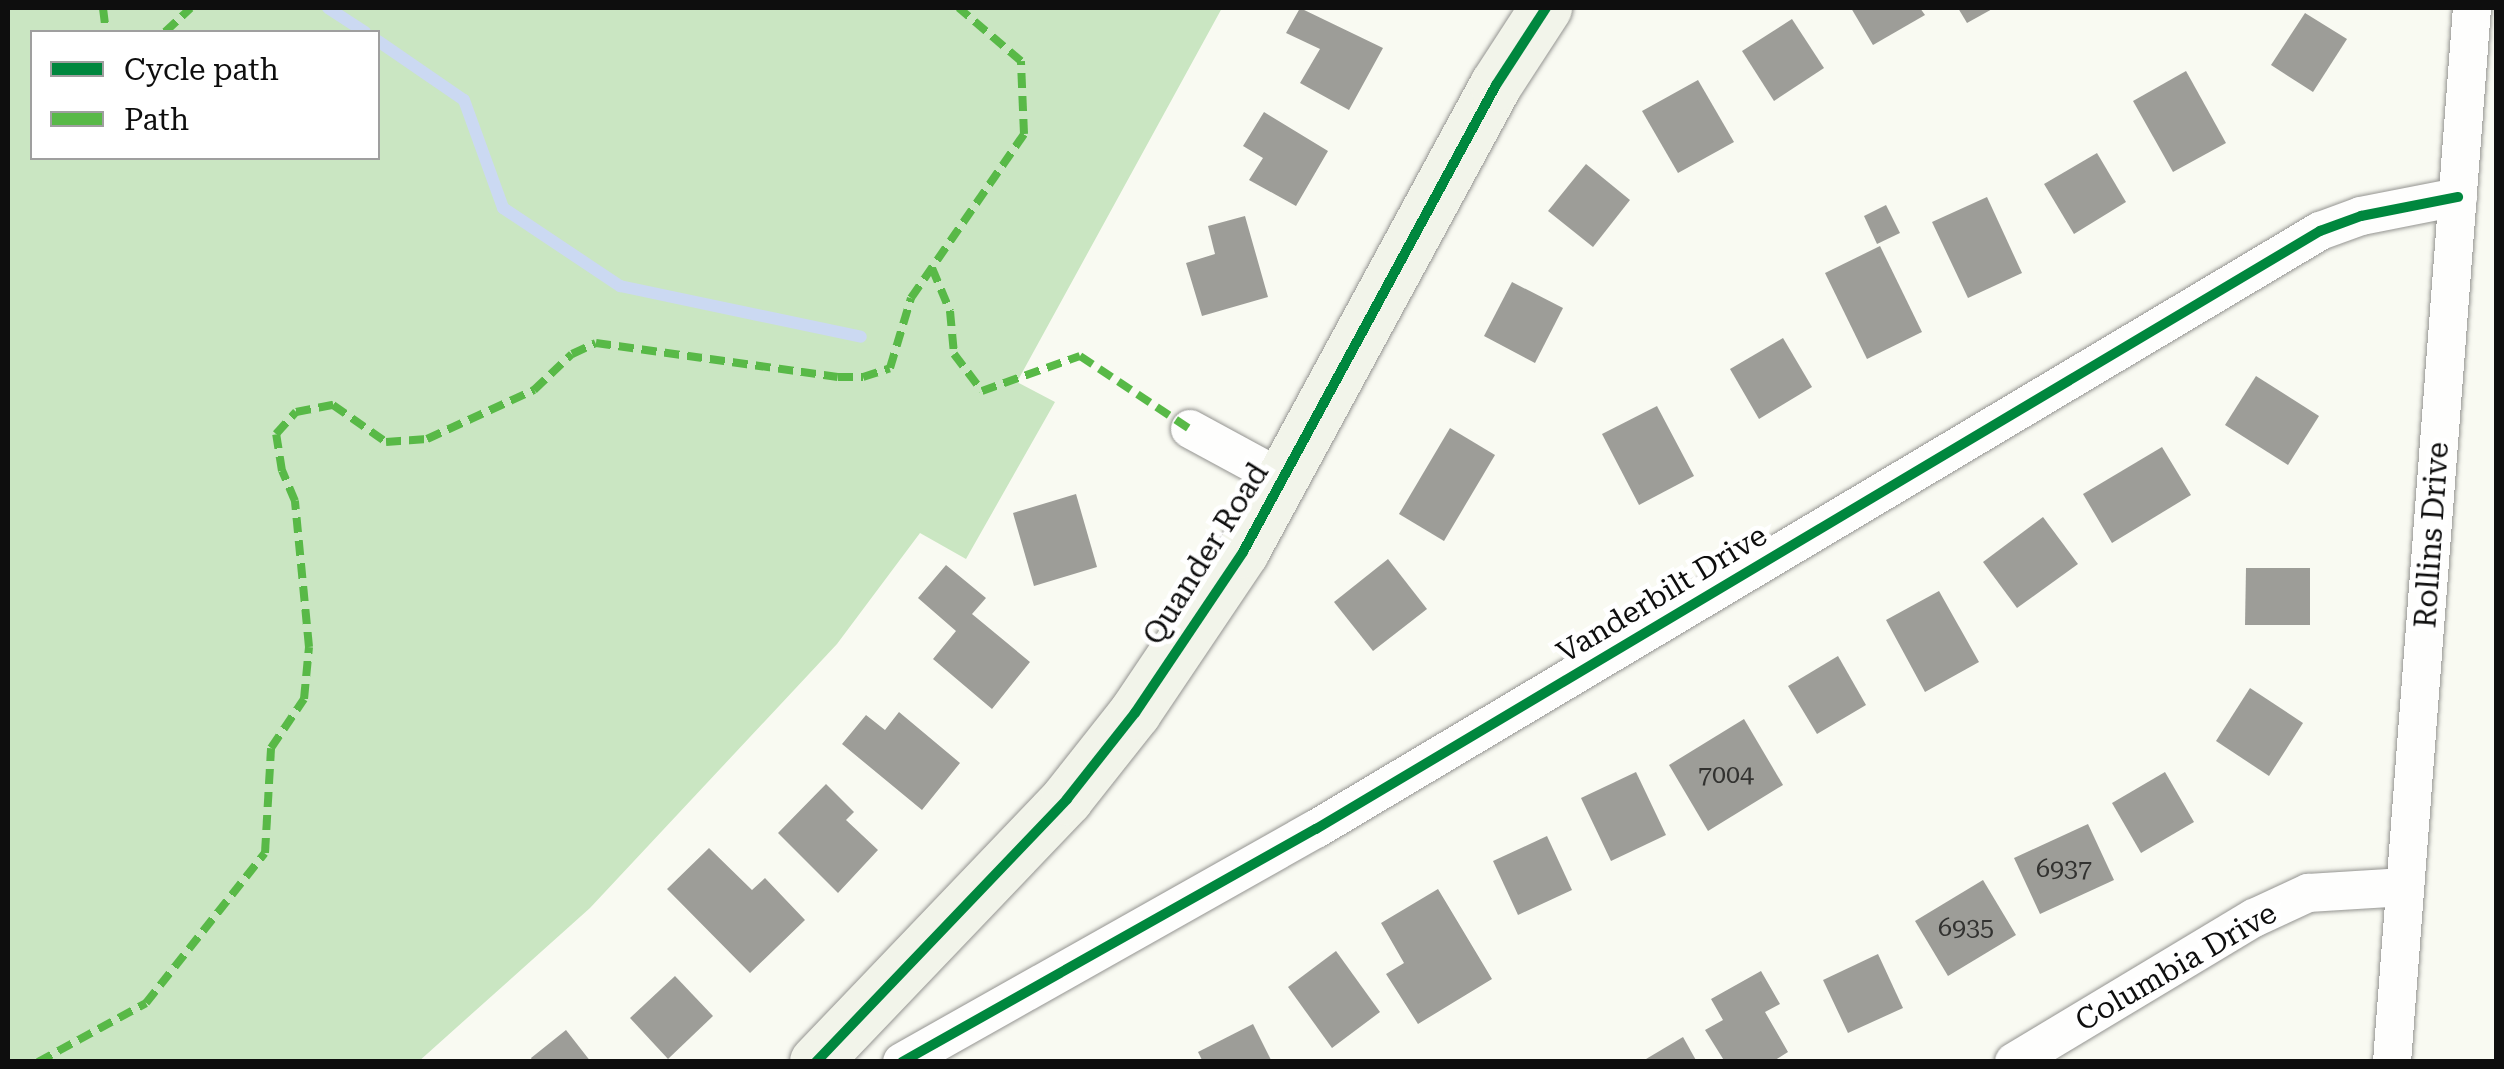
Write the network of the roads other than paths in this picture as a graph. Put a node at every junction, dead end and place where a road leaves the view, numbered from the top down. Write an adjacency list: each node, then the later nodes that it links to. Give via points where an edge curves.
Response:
1 (2472, 8): 3 (street, Rollins Drive)
2 (1552, 15): 5 (street, Quander Road, via 1496,85)
3 (2458, 197): 6 (street, Rollins Drive); 8 (street, Vanderbilt Drive, via 2360,216 2320,232 1316,829)
4 (1190, 430): 5 (street)
5 (1282, 479): 7 (street, Quander Road, via 1243,552 1135,714 1068,799)
6 (2405, 887): 9 (street, Columbia Drive, via 2308,893 2254,918); 10 (street, Rollins Drive)
7 (816, 1062)
8 (902, 1062)
9 (2014, 1062)
10 (2392, 1062)

